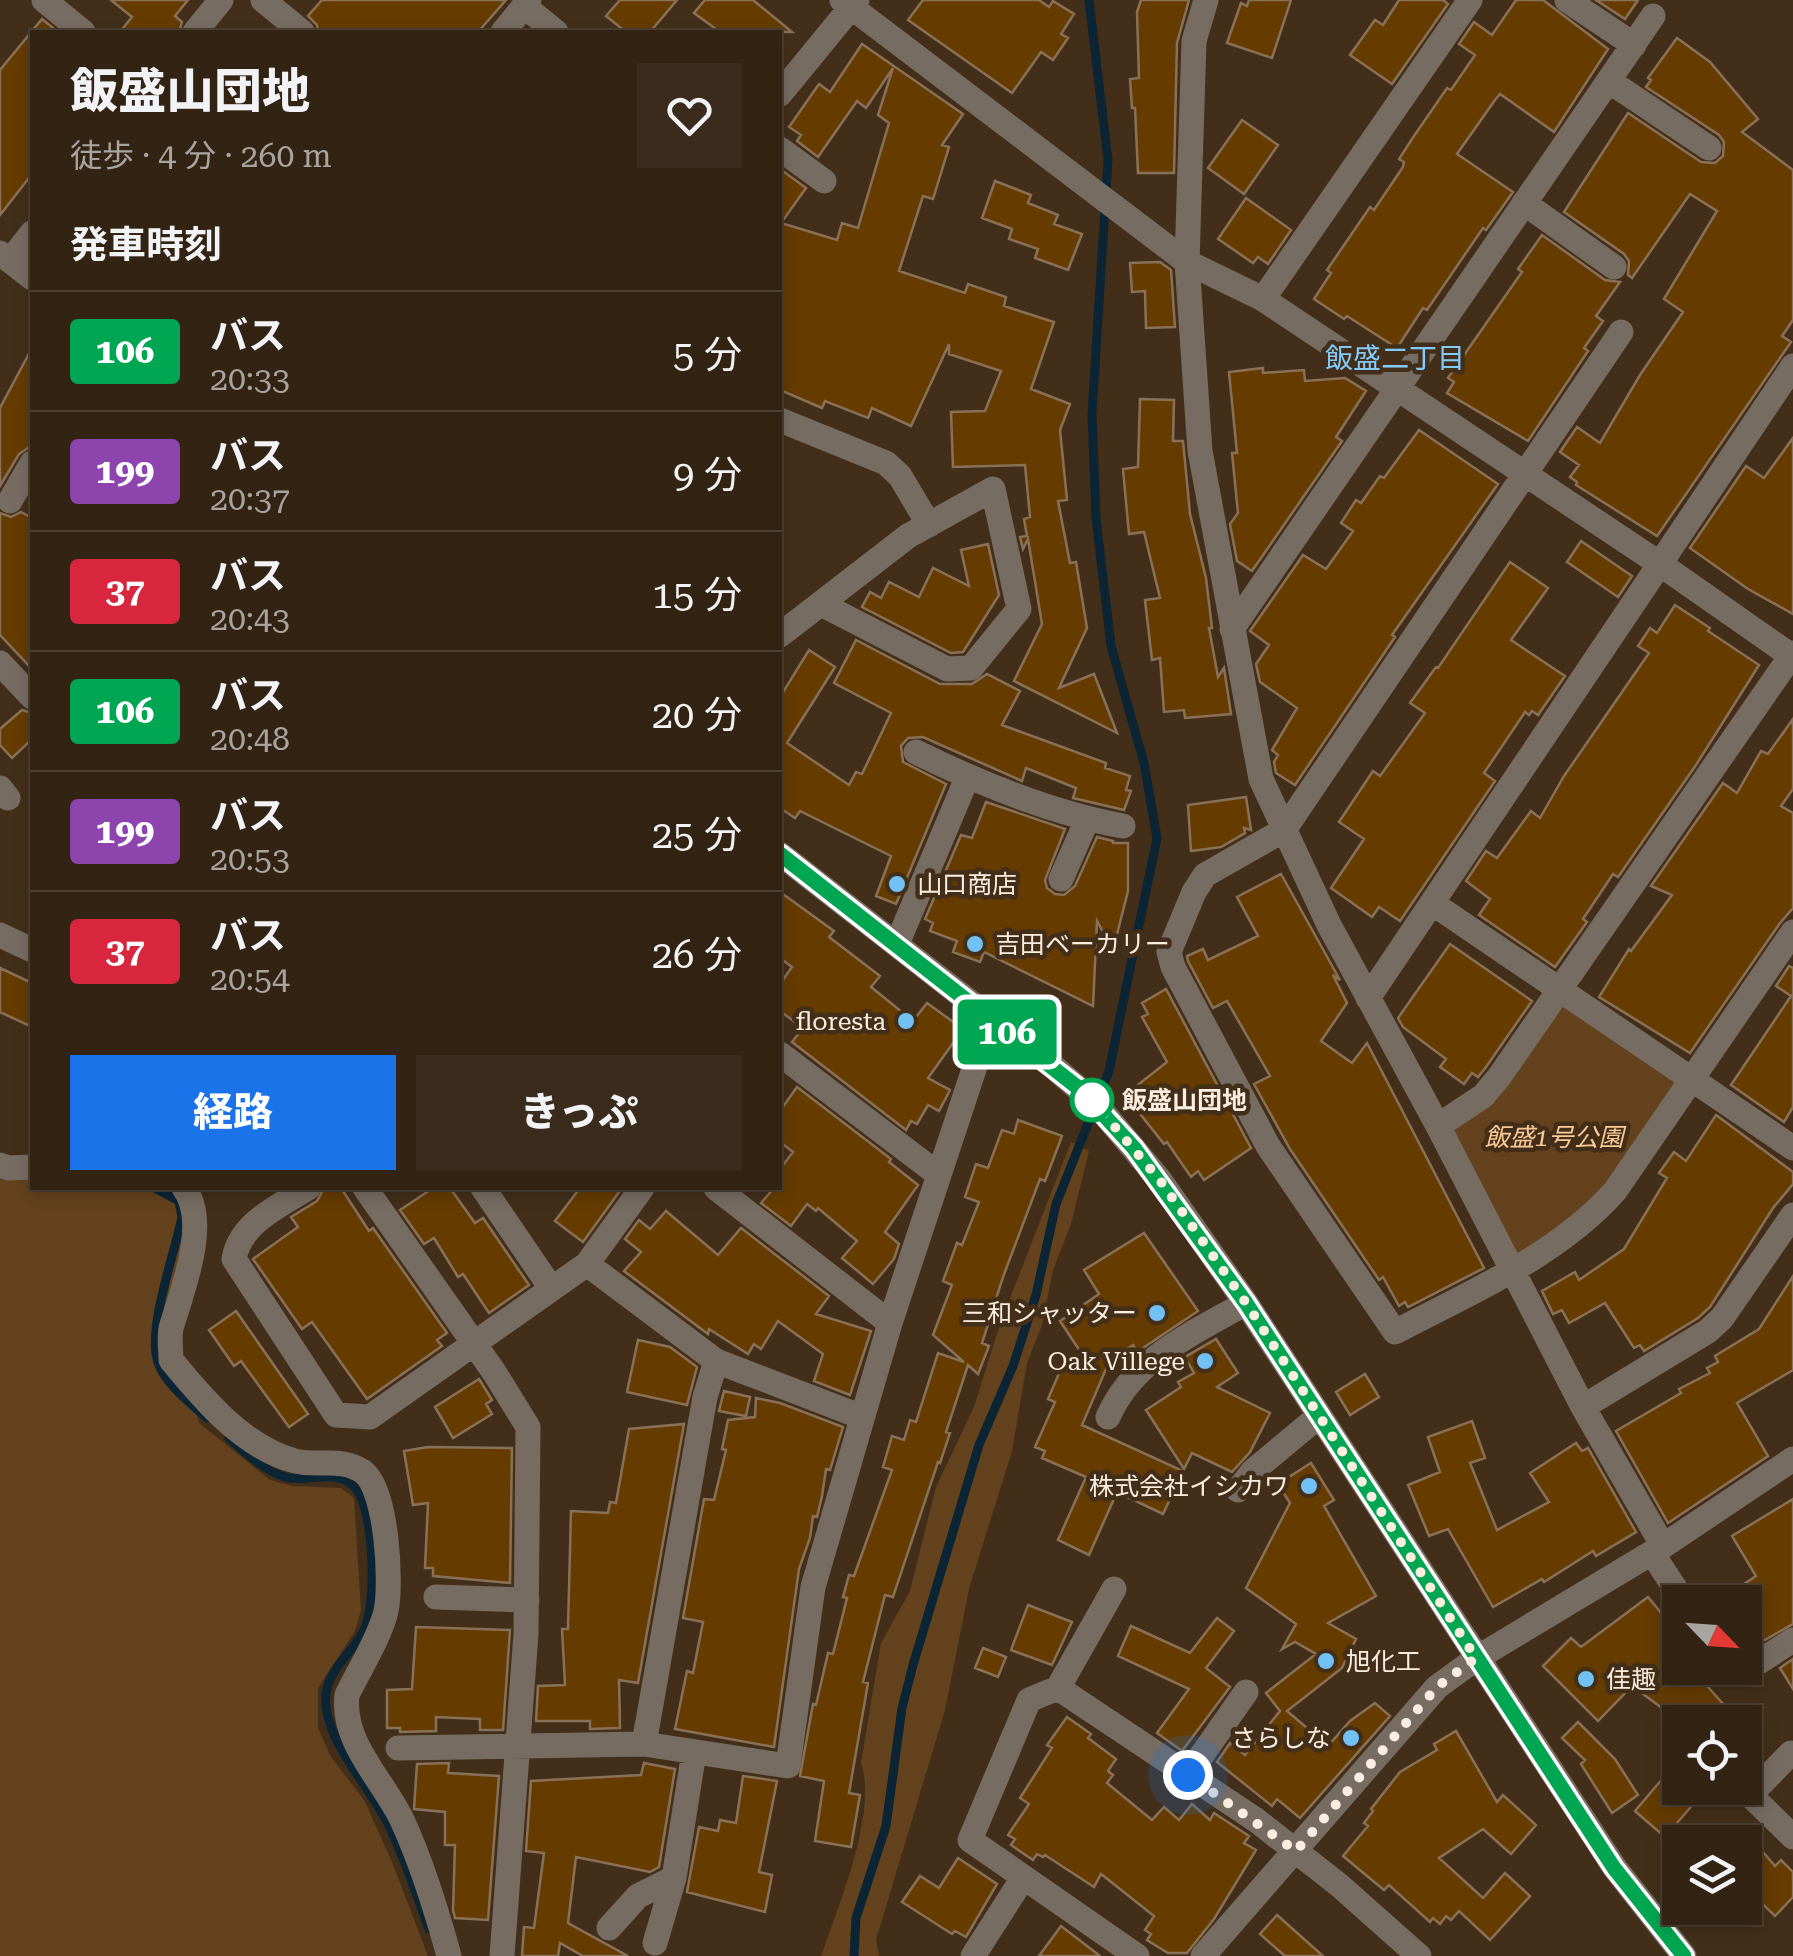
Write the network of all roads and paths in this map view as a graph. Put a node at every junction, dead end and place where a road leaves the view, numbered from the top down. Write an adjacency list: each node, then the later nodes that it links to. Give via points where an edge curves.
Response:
1 (44, 0): 10 (street)
2 (221, 0): 11 (street)
3 (263, 0): 12 (street)
4 (1206, 0): 24 (street, via 1194,42)
5 (1470, 0): 27 (street)
6 (1567, 0): 15 (street)
7 (850, 2): 17 (street); 24 (street)
8 (527, 3): 13 (street); 14 (street)
9 (1653, 16): 15 (street)
10 (82, 30)
11 (197, 30)
12 (300, 30)
13 (505, 30)
14 (554, 30)
15 (1634, 45): 16 (street)
16 (1609, 80): 18 (street); 21 (street)
17 (782, 91)
18 (1709, 148)
19 (782, 150): 20 (street)
20 (824, 181)
21 (1524, 203): 25 (street); 30 (street)
22 (30, 235): 23 (street)
23 (5, 257): 26 (street)
24 (1187, 262): 27 (street); 38 (street, via 1200,451)
25 (1614, 266)
26 (30, 276)
27 (1264, 299): 30 (street)
28 (1621, 332): 33 (street)
29 (1793, 366): 36 (street)
30 (1396, 388): 33 (street); 38 (street)
31 (782, 421): 35 (street, via 886,463)
32 (30, 466): 34 (street)
33 (1526, 475): 36 (street); 47 (street)
34 (10, 501)
35 (929, 525): 37 (street); 37 (street, via 993,490 1019,609 971,668 947,669)
36 (1660, 564): 40 (street); 50 (street)
37 (821, 604): 39 (street)
38 (1232, 628): 47 (street, via 1262,779)
39 (782, 633)
40 (1792, 655): 55 (street)
41 (0, 663): 42 (street)
42 (30, 694)
43 (916, 752): 44 (street)
44 (967, 778): 45 (street); 53 (street)
45 (1086, 820): 46 (street); 49 (street)
46 (1122, 826)
47 (1284, 830): 56 (street); 73 (street, via 1205,875 1169,952 1172,967 1268,1146 1395,1332)
48 (782, 856): 53 (street)
49 (1061, 879)
50 (1432, 903): 55 (street); 56 (street)
51 (1793, 932): 59 (street)
52 (0, 935): 54 (street)
53 (897, 944): 57 (street)
54 (30, 949)
55 (1560, 990): 59 (street); 60 (street, via 1483,1096)
56 (1368, 998): 60 (street)
57 (999, 1026): 64 (street, via 980,1051); 75 (street, via 1109,1120)
58 (782, 1056): 64 (street)
59 (1690, 1078): 61 (street); 73 (street, via 1599,1209)
60 (1438, 1126): 73 (street)
61 (1793, 1148)
62 (0, 1165): 63 (street)
63 (30, 1167)
64 (939, 1175): 76 (street)
65 (185, 1190): 107 (street, via 195,1226 170,1332 171,1360 227,1420 273,1454 359,1469 377,1491 386,1611 346,1706 363,1757 404,1824)
66 (305, 1190): 77 (street, via 237,1241 234,1259 336,1415 370,1417)
67 (366, 1190): 77 (street)
68 (484, 1190): 74 (street)
69 (641, 1190): 72 (street)
70 (719, 1190): 76 (street)
71 (1793, 1215): 79 (street, via 1708,1332)
72 (587, 1264): 74 (street); 78 (street)
73 (1512, 1271): 79 (street)
74 (551, 1288): 77 (street)
75 (1246, 1303): 80 (street); 82 (street, via 1143,1366)
76 (890, 1323): 81 (street)
77 (473, 1342): 89 (street, via 528,1426)
78 (716, 1361): 81 (street); 96 (street)
79 (1582, 1407): 85 (street)
80 (1320, 1416): 84 (street); 91 (street)
81 (862, 1418): 98 (street, via 813,1587 788,1766)
82 (1108, 1418)
83 (1793, 1460): 85 (street)
84 (1238, 1490)
85 (1657, 1550): 86 (street); 91 (street)
86 (1675, 1585)
87 (1114, 1589): 93 (street)
88 (436, 1597): 89 (street)
89 (527, 1600): 95 (street)
90 (1793, 1640): 92 (street)
91 (1476, 1658): 102 (street, via 1437,1687); 113 (street, via 1614,1868)
92 (1762, 1660)
93 (1058, 1688): 100 (street); 104 (street, via 1028,1700 970,1840)
94 (1246, 1692): 100 (street)
95 (520, 1744): 96 (street); 97 (street); 108 (street)
96 (644, 1744): 98 (street)
97 (398, 1748)
98 (694, 1752): 103 (street)
99 (1791, 1753): 101 (street, via 1750,1795)
100 (1188, 1775): 102 (street)
101 (1793, 1837)
102 (1296, 1851): 111 (street); 112 (street)
103 (674, 1878): 105 (street, via 638,1896); 106 (street)
104 (1023, 1878): 109 (street); 110 (street)
105 (609, 1928)
106 (655, 1943)
107 (449, 1956)
108 (502, 1956)
109 (973, 1956)
110 (1136, 1956)
111 (1203, 1956)
112 (1419, 1956)
113 (1684, 1956)

